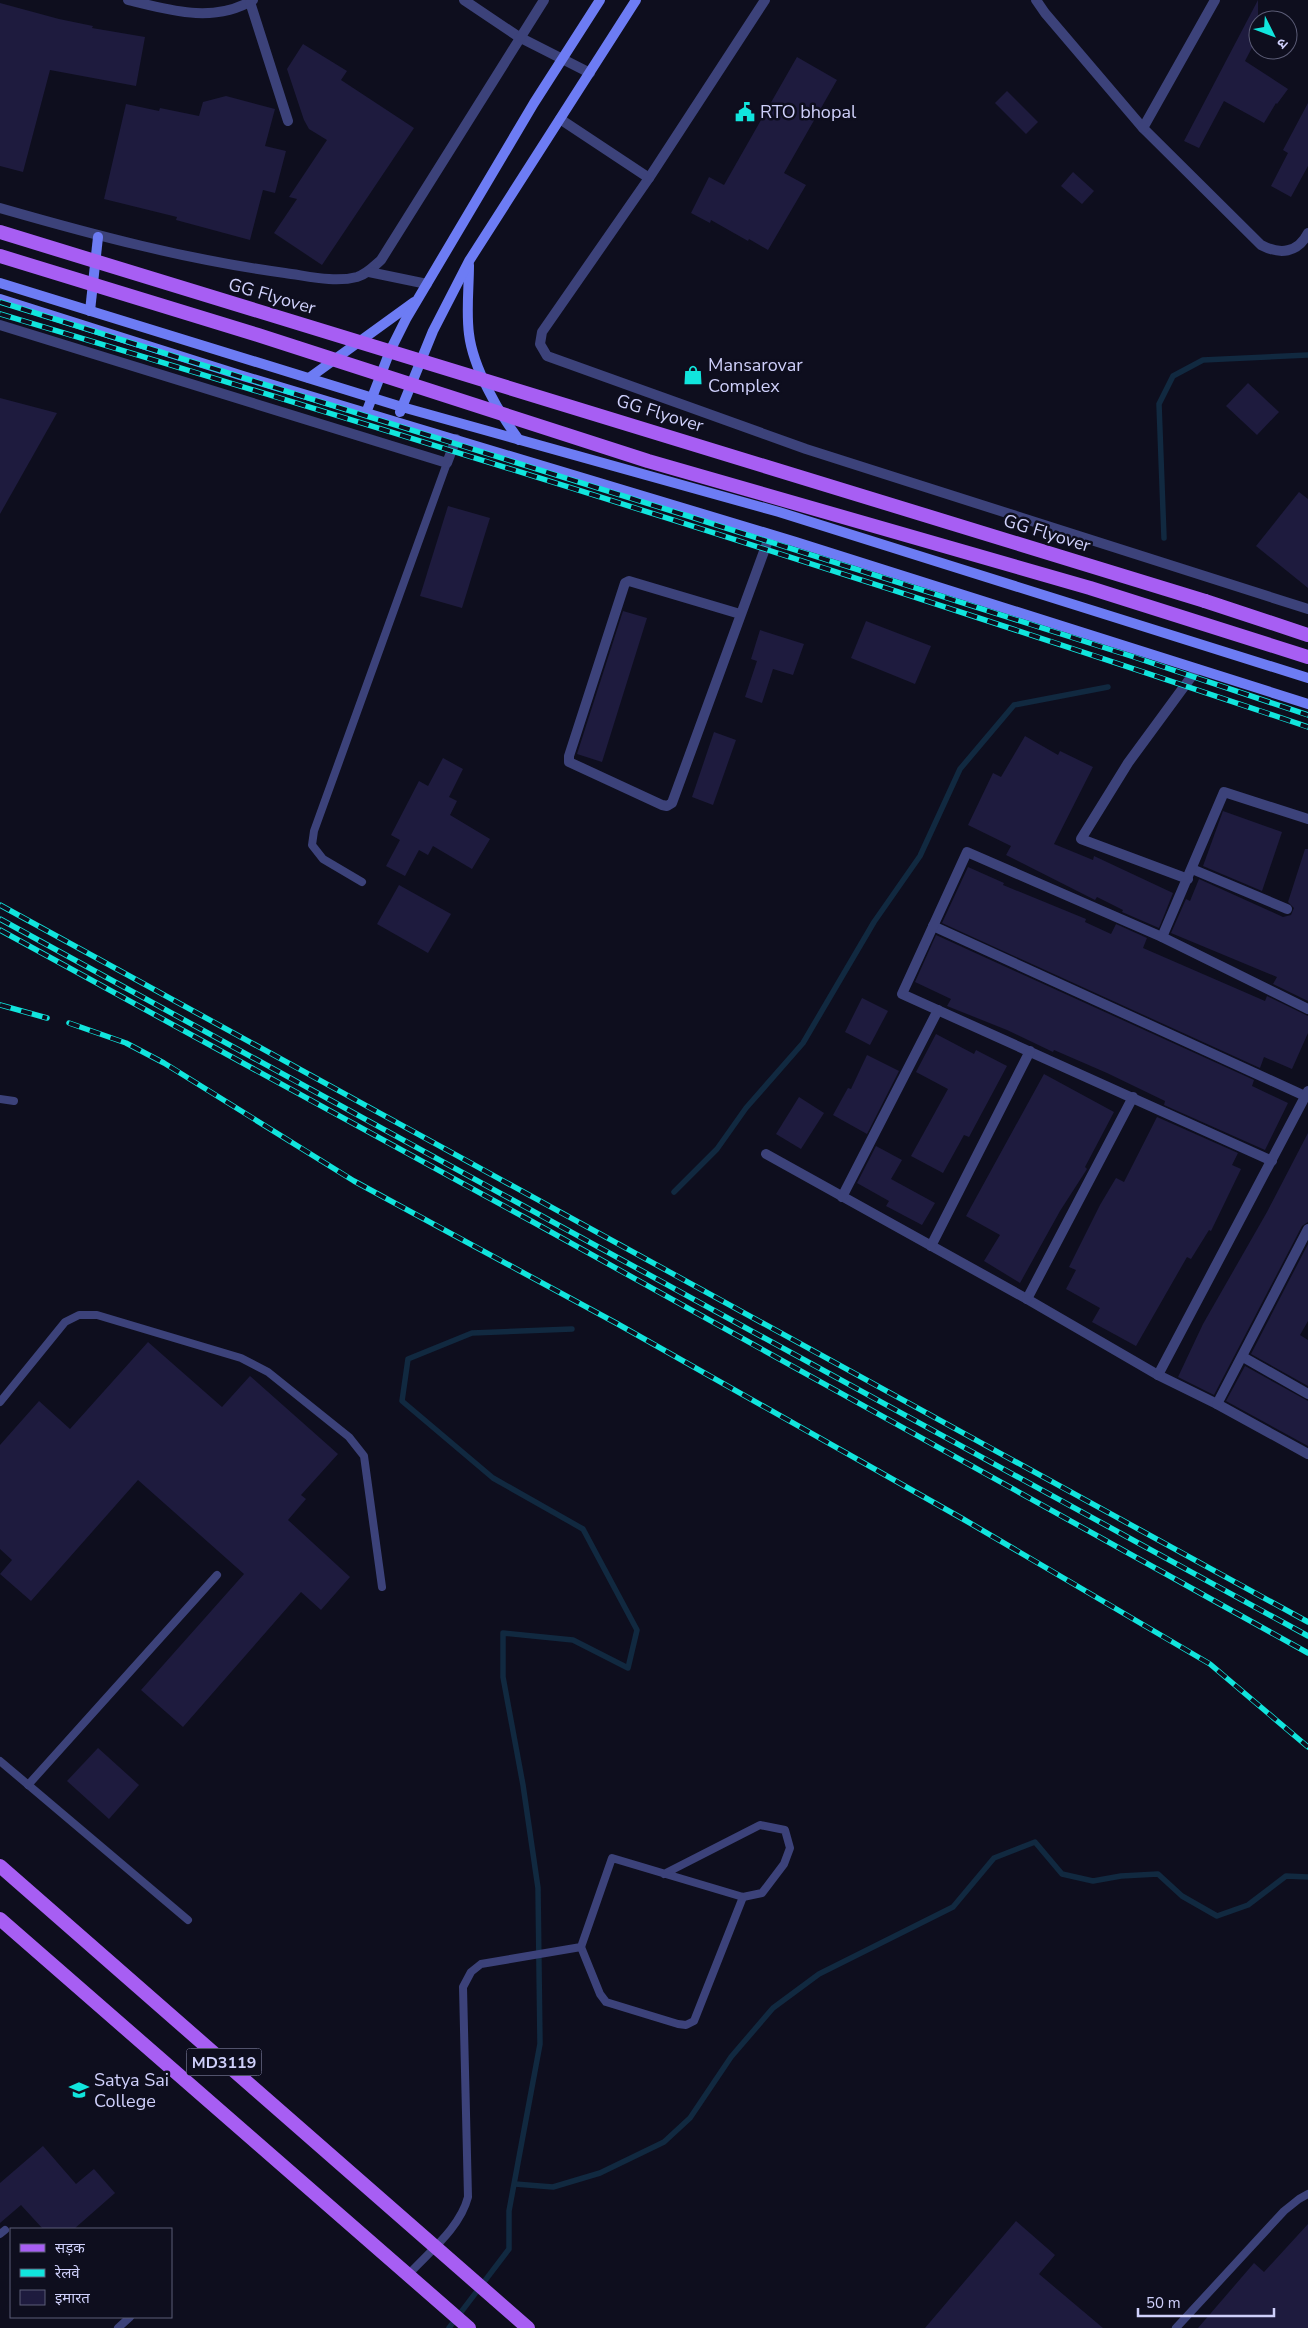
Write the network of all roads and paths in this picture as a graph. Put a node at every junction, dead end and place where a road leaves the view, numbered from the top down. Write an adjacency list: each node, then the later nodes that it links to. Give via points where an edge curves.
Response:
1 (128, 0): 9 (street, via 182,13 207,14)
2 (464, 0): 10 (street)
3 (544, 0): 10 (street)
4 (600, 0): 11 (main road)
5 (636, 0): 12 (main road)
6 (765, 0): 16 (street)
7 (1036, 0): 15 (street)
8 (1215, 0): 15 (street)
9 (252, 1): 14 (street)
10 (519, 37): 11 (street); 23 (street, via 381,260)
11 (562, 59): 12 (street); 25 (main road)
12 (590, 73): 13 (main road)
13 (560, 119): 16 (street); 22 (main road)
14 (288, 121)
15 (1142, 128): 19 (street, via 1261,244 1271,250 1286,252 1298,247)
16 (649, 178): 39 (street, via 542,332 540,344 547,356 806,448)
17 (0, 208): 20 (street)
18 (0, 232): 41 (main road, GG Flyover, bridge)
19 (1308, 233)
20 (98, 237): 23 (street, via 313,277 337,280); 28 (main road)
21 (0, 256): 42 (main road, bridge, via 267,337 648,461 1090,588)
22 (470, 261): 32 (main road, via 433,331); 36 (main road, via 469,334 479,369 509,426)
23 (369, 272): 25 (street)
24 (0, 283): 28 (main road)
25 (427, 284): 26 (main road)
26 (418, 298): 30 (main road); 31 (main road, via 390,351)
27 (0, 299): 33 (main road)
28 (90, 310): 30 (main road)
29 (0, 325): 37 (street)
30 (310, 378): 31 (main road)
31 (372, 397): 32 (main road); 33 (main road)
32 (402, 407): 34 (main road); 36 (main road)
33 (366, 413): 34 (main road)
34 (396, 422): 35 (main road)
35 (456, 439): 37 (street); 38 (main road)
36 (520, 440): 44 (main road, via 779,512)
37 (448, 463): 49 (lane, via 314,831 312,845 316,853)
38 (770, 535): 40 (street); 43 (main road)
39 (1308, 609)
40 (740, 614): 40 (street, via 672,803 662,805 569,762 625,582)
41 (1308, 635)
42 (1308, 657)
43 (1198, 669): 45 (main road); 48 (street, via 1128,763 1081,839)
44 (1308, 678)
45 (1308, 704)
46 (1308, 819): 47 (street, via 1224,792)
47 (1192, 869): 48 (street); 50 (street)
48 (1188, 879): 52 (street)
49 (362, 882)
50 (1287, 910)
51 (933, 926): 52 (street, via 967,852); 54 (street, via 902,994); 58 (street)
52 (1162, 937): 53 (street)
53 (1308, 1008)
54 (938, 1010): 55 (street); 62 (street)
55 (1030, 1052): 56 (street); 64 (street)
56 (1133, 1097): 61 (street); 65 (street)
57 (0, 1098): 59 (lane)
58 (1306, 1099): 61 (street)
59 (14, 1100)
60 (766, 1154): 62 (street)
61 (1272, 1161): 67 (street)
62 (842, 1197): 64 (street)
63 (1308, 1229): 66 (street)
64 (931, 1246): 65 (street)
65 (1027, 1298): 67 (street)
66 (1243, 1357): 68 (street); 70 (street)
67 (1158, 1375): 70 (street)
68 (1308, 1394)
69 (0, 1402): 73 (lane, via 65,1322 78,1315 97,1315 242,1358 268,1372 349,1437 364,1456)
70 (1217, 1404): 71 (street)
71 (1308, 1454)
72 (218, 1575): 75 (lane)
73 (382, 1586)
74 (0, 1761): 75 (lane)
75 (28, 1785): 80 (lane)
76 (0, 1866): 83 (main road, MD3119)
77 (664, 1874): 78 (lane); 78 (lane, via 760,1825 785,1830 790,1848 784,1864 762,1893); 81 (lane, via 612,1858)
78 (743, 1898): 81 (lane, via 694,2021 686,2025 606,2002)
79 (0, 1919): 84 (main road, MD3119)
80 (188, 1920)
81 (581, 1947): 83 (lane, via 481,1964 471,1972 464,1986 468,2197 457,2222)
82 (1308, 2194): 89 (lane, via 1284,2211)
83 (435, 2246): 84 (lane); 86 (main road, MD3119)
84 (410, 2277): 88 (main road, MD3119)
85 (129, 2318): 87 (lane)
86 (528, 2327)
87 (118, 2328)
88 (469, 2328)
89 (1176, 2328)

